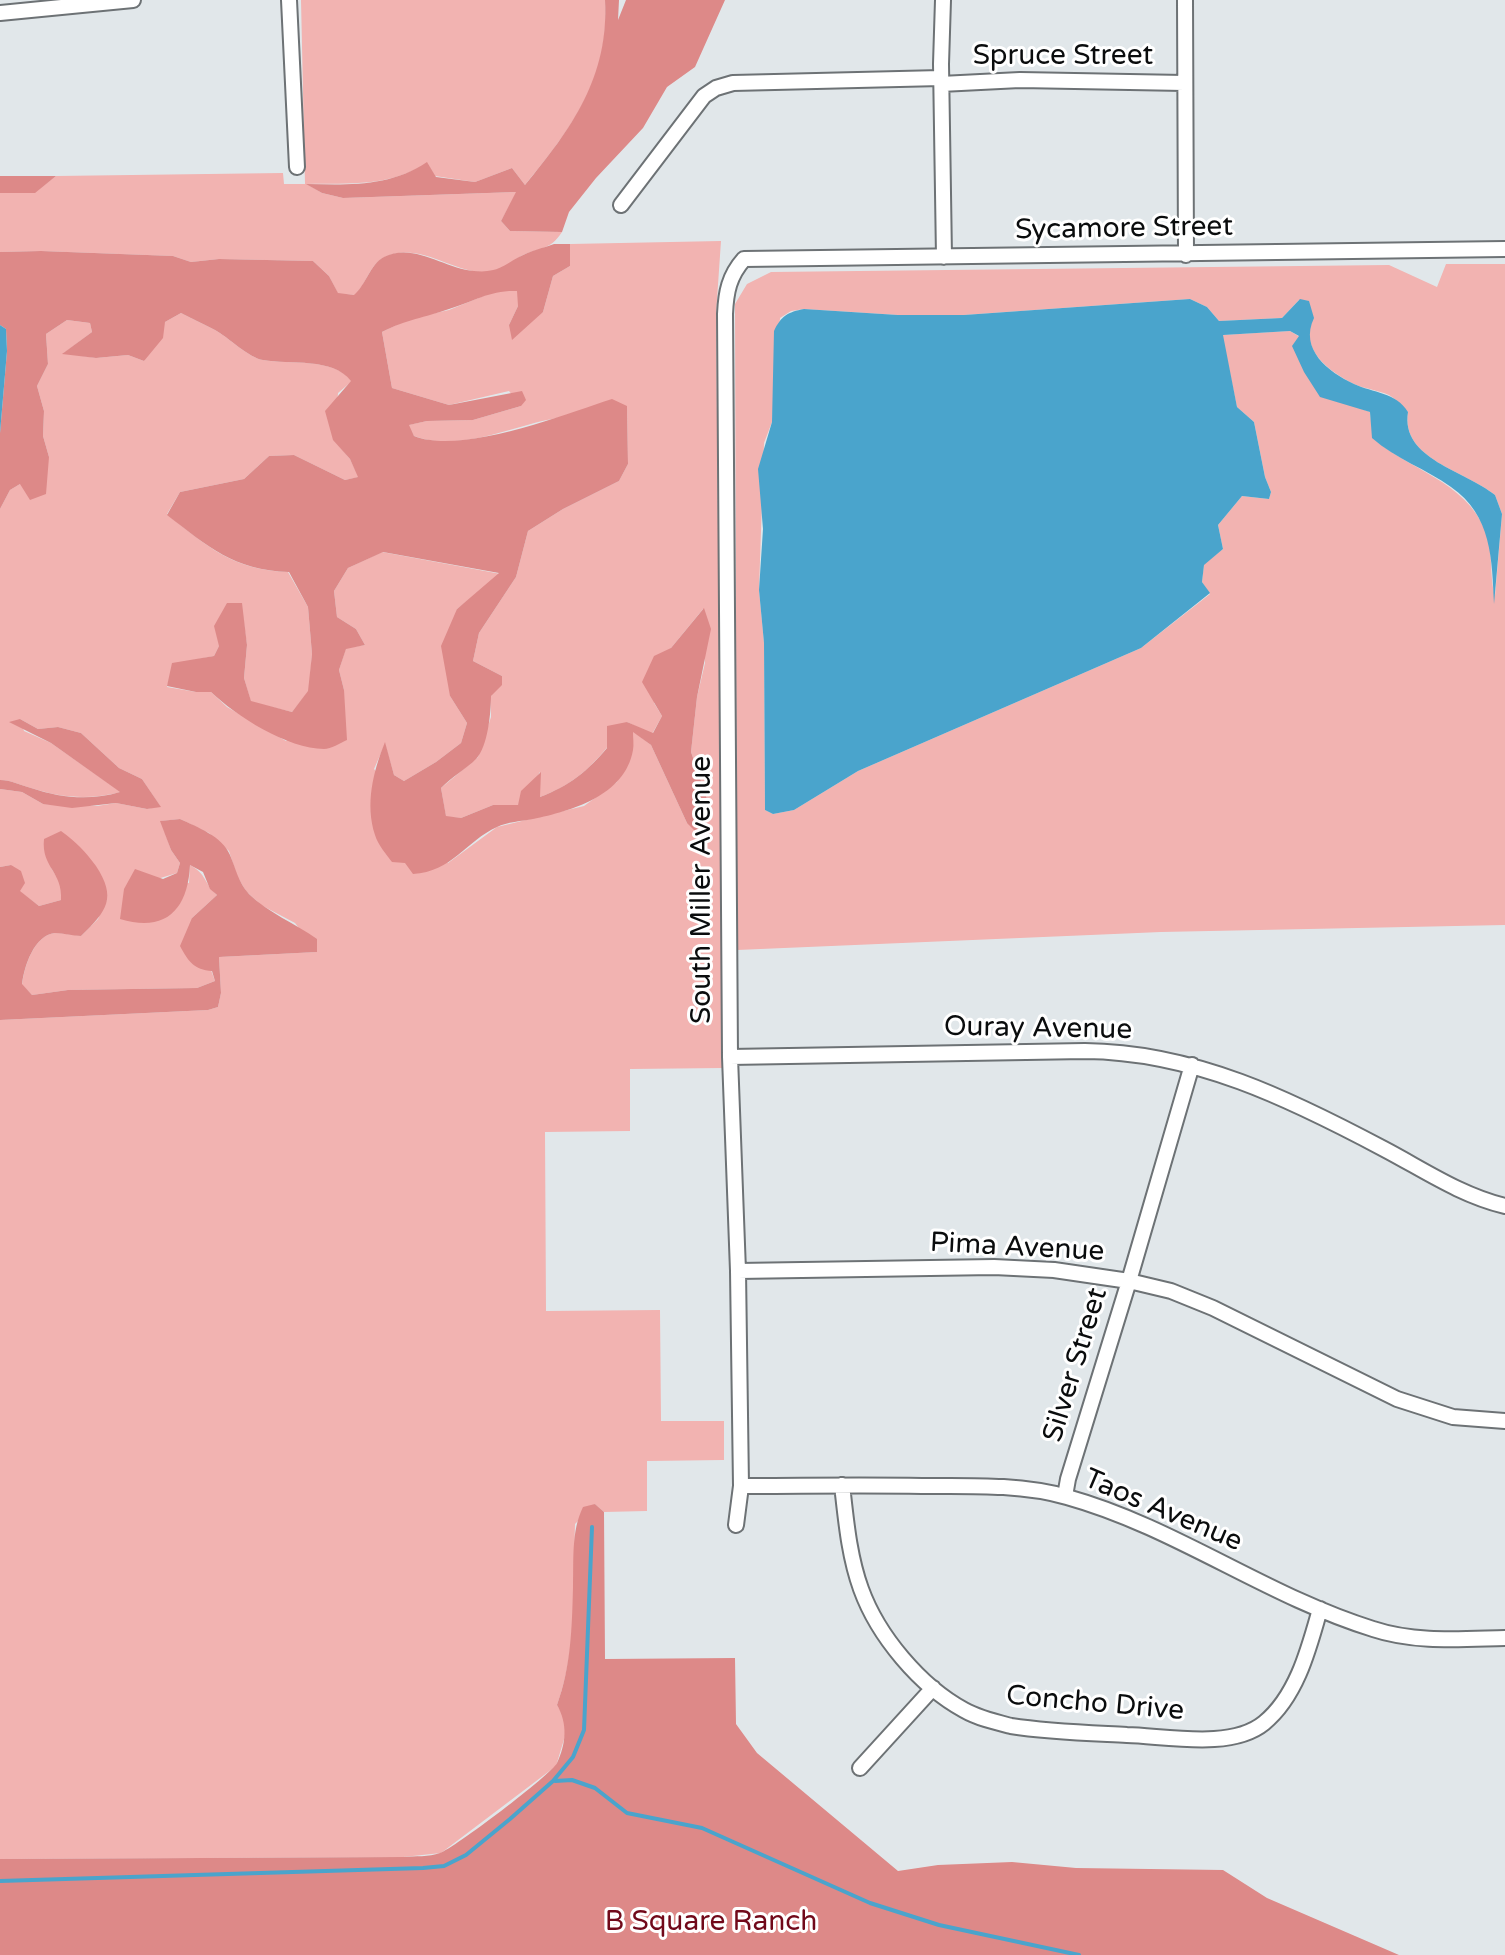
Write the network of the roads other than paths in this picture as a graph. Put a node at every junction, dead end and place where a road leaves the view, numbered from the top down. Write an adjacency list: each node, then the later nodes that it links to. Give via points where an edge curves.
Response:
1 (133, 0): 5 (street)
2 (289, 0): 8 (street)
3 (943, 0): 6 (street)
4 (1185, 0): 7 (street)
5 (0, 13)
6 (941, 81): 7 (street, Spruce Street); 9 (street, Spruce Street, via 733,83 716,88 704,96); 12 (street)
7 (1184, 83): 11 (street)
8 (297, 167)
9 (621, 205)
10 (1505, 249): 11 (street, Sycamore Street)
11 (1186, 255): 12 (street, Sycamore Street)
12 (944, 257): 13 (street, Sycamore Street)
13 (744, 259): 14 (street, South Miller Avenue, via 729,281 725,314)
14 (730, 1057): 15 (street, Ouray Avenue, via 1110,1052); 17 (street, South Miller Avenue)
15 (1192, 1065): 16 (street, Ouray Avenue, via 1289,1101 1456,1190); 18 (street, Silver Street)
16 (1505, 1206)
17 (738, 1271): 18 (street, Pima Avenue, via 994,1267); 21 (street, South Miller Avenue)
18 (1129, 1281): 19 (street, Pima Avenue, via 1213,1308 1397,1399 1453,1417); 22 (street, Silver Street)
19 (1505, 1421)
20 (842, 1485): 21 (street, Taos Avenue); 22 (street, Taos Avenue, via 957,1486); 26 (street, Concho Drive, via 854,1569 869,1609 893,1645)
21 (741, 1486): 23 (street, South Miller Avenue)
22 (1065, 1496): 24 (street, Taos Avenue, via 1173,1537)
23 (736, 1525)
24 (1320, 1609): 25 (street, Taos Avenue, via 1406,1636); 26 (street, Concho Drive, via 1302,1666 1275,1712 1255,1728 1226,1737 1011,1726 966,1711)
25 (1505, 1638)
26 (933, 1688): 27 (street)
27 (860, 1768)

